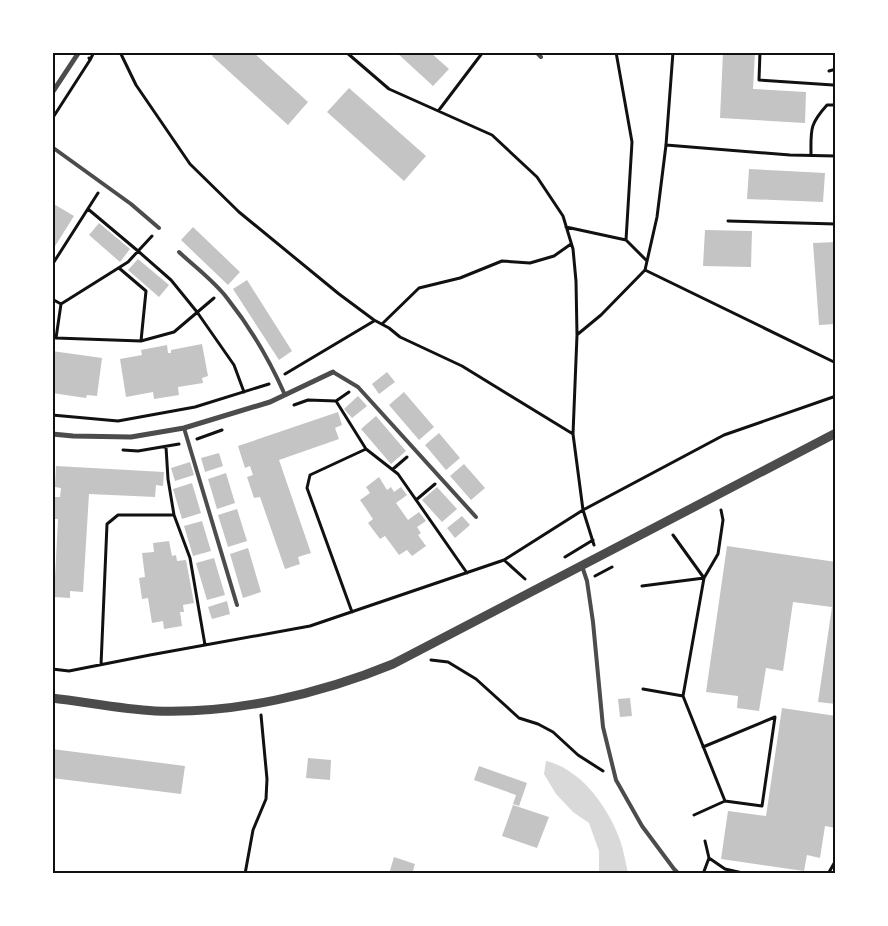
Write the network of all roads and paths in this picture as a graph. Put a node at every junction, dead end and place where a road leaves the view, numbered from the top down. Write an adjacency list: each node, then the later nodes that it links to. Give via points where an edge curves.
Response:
1 (79, 52): 14 (street)
2 (120, 52): 40 (path, via 136,85 190,164 240,212)
3 (346, 52): 16 (path, via 389,88)
4 (483, 52): 16 (path)
5 (536, 52): 9 (lane)
6 (616, 52): 28 (path, via 632,142)
7 (673, 52): 18 (path)
8 (760, 52): 13 (path, via 759,80)
9 (542, 57)
10 (90, 60): 17 (path)
11 (836, 69): 12 (path)
12 (829, 72)
13 (832, 85)
14 (52, 93)
15 (836, 105): 20 (path, via 827,105 815,119)
16 (439, 110): 26 (path, via 492,135 537,177 563,216)
17 (52, 119)
18 (666, 145): 20 (path); 32 (path, via 657,217)
19 (52, 147): 22 (lane)
20 (811, 155): 21 (path)
21 (836, 156)
22 (104, 184): 23 (path); 27 (lane)
23 (88, 209): 30 (path); 33 (path)
24 (728, 221): 25 (path)
25 (836, 224)
26 (566, 227): 28 (path); 29 (path)
27 (159, 228): 30 (path)
28 (626, 240): 32 (path)
29 (571, 244): 41 (path, via 554,256 530,262 502,261 460,278 419,288); 42 (path, via 576,281)
30 (138, 251): 34 (path); 39 (path, via 171,280)
31 (180, 252): 36 (lane)
32 (647, 261): 35 (path)
33 (52, 264)
34 (119, 268): 38 (path); 43 (path, via 146,291)
35 (645, 270): 42 (path); 44 (path)
36 (221, 292): 39 (path); 46 (lane, via 248,327)
37 (52, 299): 38 (path)
38 (61, 304): 43 (path, via 56,338)
39 (197, 312): 43 (path, via 174,332); 47 (path, via 234,365)
40 (374, 320): 41 (path); 46 (path)
41 (382, 324): 55 (path, via 400,337 462,366)
42 (577, 335): 55 (path)
43 (141, 341)
44 (836, 363)
45 (333, 372): 48 (street); 58 (lane, via 358,387)
46 (278, 378): 47 (path); 48 (lane)
47 (244, 392): 51 (path, via 195,407 118,421)
48 (285, 395): 52 (street)
49 (836, 396): 62 (path, via 724,435)
50 (336, 401): 57 (path)
51 (52, 415)
52 (184, 428): 54 (street, via 131,437); 77 (lane)
53 (836, 433): 68 (street)
54 (52, 434)
55 (573, 434): 62 (path)
56 (166, 446): 64 (path)
57 (366, 449): 59 (path); 78 (path, via 310,475 308,488)
58 (414, 450): 59 (path); 60 (lane)
59 (393, 469): 61 (path)
60 (441, 479): 61 (path); 65 (lane)
61 (416, 500): 72 (path)
62 (583, 510): 67 (path); 70 (path)
63 (721, 510): 75 (path, via 723,520 718,554)
64 (174, 515): 79 (path, via 190,558); 81 (path, via 118,515 107,524)
65 (476, 517)
66 (673, 535): 75 (path)
67 (593, 540): 68 (path); 69 (path)
68 (598, 558): 71 (street); 73 (path)
69 (562, 559)
70 (504, 560): 72 (path); 74 (path, via 524,580)
71 (582, 566): 85 (street, via 393,664 317,691 211,709 164,711); 88 (lane, via 593,622 603,727)
72 (466, 573): 78 (path)
73 (602, 573)
74 (531, 577)
75 (704, 578): 76 (path); 84 (path)
76 (642, 586)
77 (237, 605)
78 (352, 612): 79 (path, via 310,626)
79 (205, 645): 81 (path)
80 (428, 659): 88 (path, via 448,662 476,679 519,718 553,732 578,755)
81 (101, 665): 82 (path, via 69,672)
82 (52, 669)
83 (643, 688): 84 (path)
84 (683, 696): 87 (path)
85 (52, 698)
86 (261, 714): 94 (path, via 266,799 253,830)
87 (703, 748): 89 (path); 89 (path, via 775,717 762,806)
88 (616, 780): 95 (lane, via 642,826)
89 (725, 802): 90 (path)
90 (694, 815)
91 (705, 841): 92 (path)
92 (709, 858): 96 (path); 97 (path, via 726,869)
93 (836, 860): 98 (path)
94 (245, 874)
95 (680, 874)
96 (703, 874)
97 (747, 874)
98 (828, 874)

